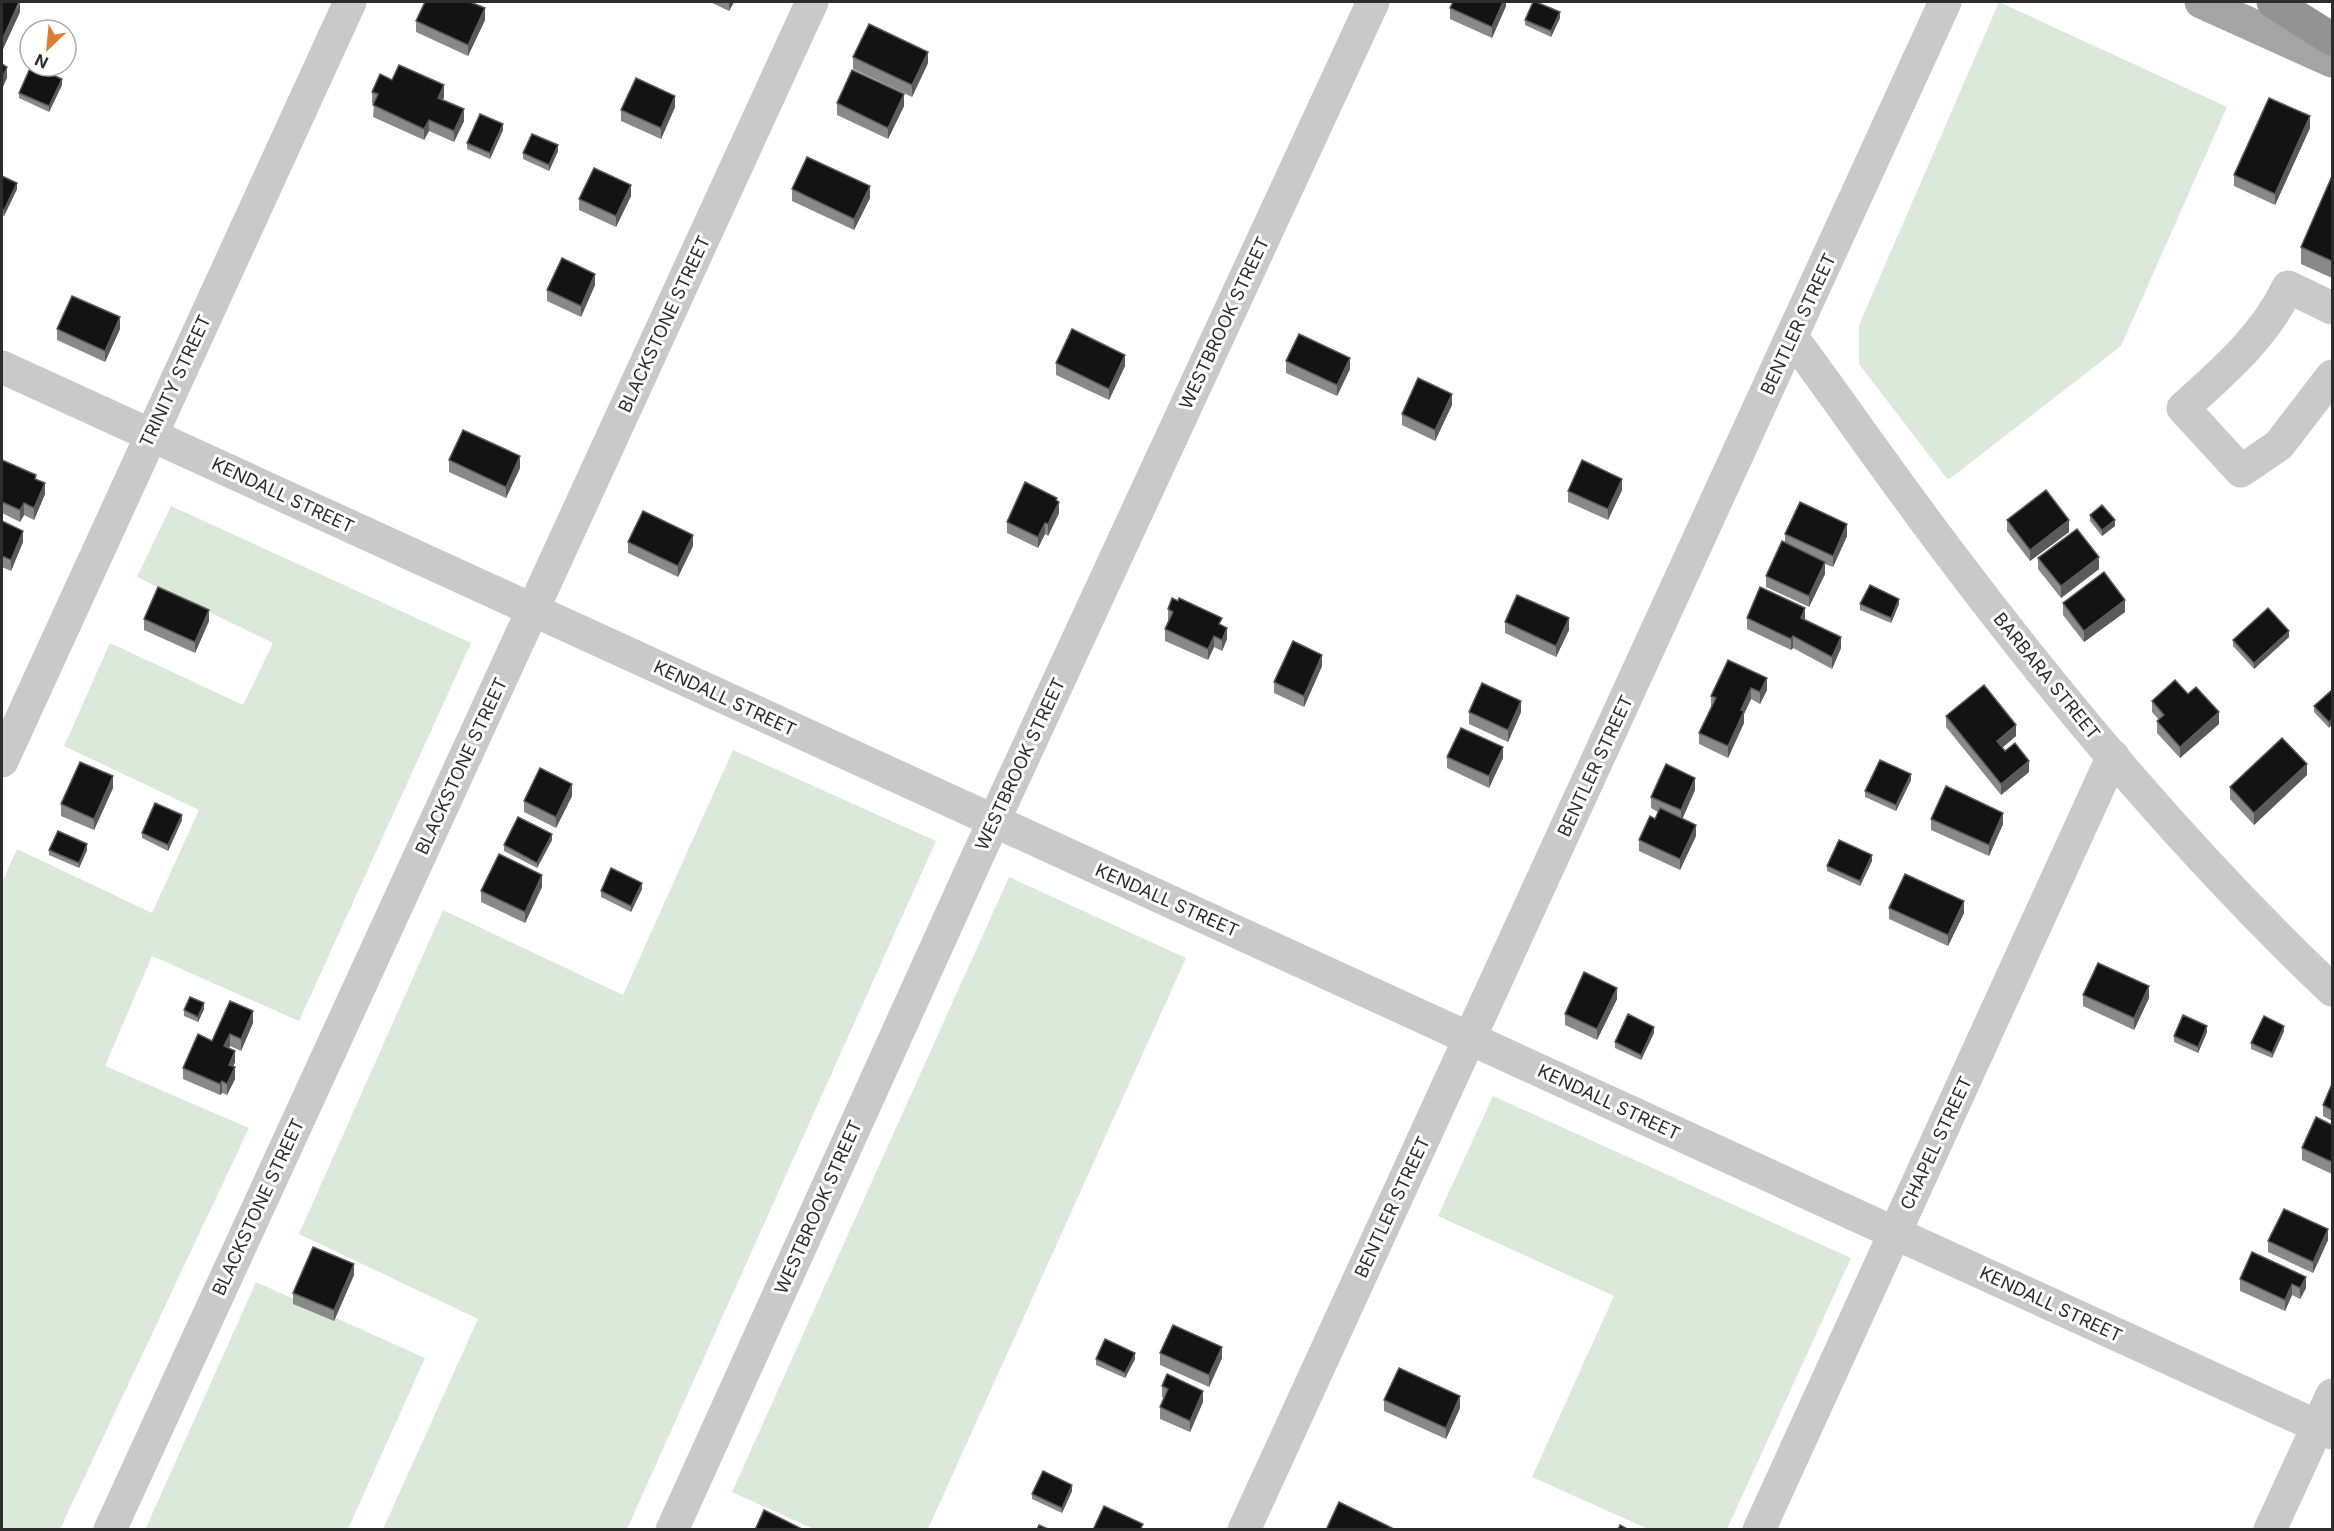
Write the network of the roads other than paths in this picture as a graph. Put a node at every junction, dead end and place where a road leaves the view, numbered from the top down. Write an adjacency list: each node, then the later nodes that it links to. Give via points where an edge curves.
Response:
1 (350, 2): 13 (street, TRINITY STREET)
2 (812, 2): 14 (street, BLACKSTONE STREET)
3 (1373, 2): 17 (street, WESTBROOK STREET)
4 (1945, 2): 10 (street, BENTLER STREET)
5 (2201, 2): 8 (main road)
6 (2273, 2): 7 (highway)
7 (2332, 39)
8 (2332, 61)
9 (2332, 308): 12 (street, via 2288,287 2277,309 2233,364 2183,408 2241,471 2279,445)
10 (1792, 337): 15 (street, BARBARA STREET, via 1949,553); 19 (street, BENTLER STREET)
11 (2, 367): 13 (street, KENDALL STREET)
12 (2332, 376)
13 (150, 435): 14 (street, KENDALL STREET); 16 (street, TRINITY STREET)
14 (533, 609): 17 (street, KENDALL STREET); 23 (street, BLACKSTONE STREET)
15 (2113, 756): 18 (street, BARBARA STREET, via 2197,855); 20 (street, CHAPEL STREET)
16 (2, 760)
17 (993, 821): 19 (street, KENDALL STREET); 24 (street, WESTBROOK STREET)
18 (2332, 990)
19 (1470, 1038): 20 (street, KENDALL STREET); 25 (street, BENTLER STREET)
20 (1894, 1233): 22 (street, KENDALL STREET); 26 (street, CHAPEL STREET)
21 (2332, 1395): 22 (street)
22 (2325, 1429): 27 (street)
23 (110, 1530)
24 (672, 1530)
25 (1244, 1530)
26 (1759, 1530)
27 (2270, 1530)

